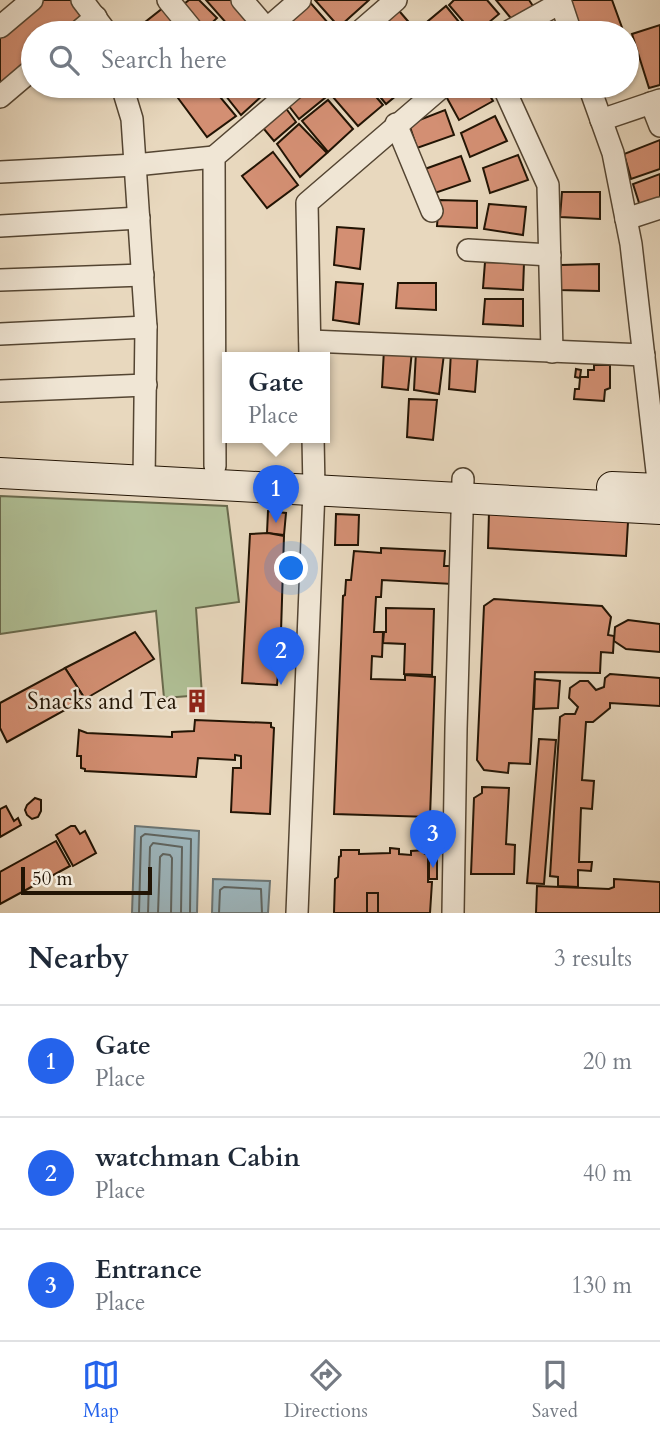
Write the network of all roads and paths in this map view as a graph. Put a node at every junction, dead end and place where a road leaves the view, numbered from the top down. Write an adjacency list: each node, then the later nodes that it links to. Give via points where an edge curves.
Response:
1 (32, 0): 15 (street)
2 (82, 0): 8 (street)
3 (168, 0): 9 (street)
4 (242, 0): 10 (street)
5 (300, 0): 11 (street)
6 (396, 0): 12 (street)
7 (560, 1): 13 (street); 14 (street)
8 (98, 21)
9 (185, 21)
10 (257, 21)
11 (276, 21)
12 (372, 21)
13 (526, 21)
14 (567, 21)
15 (0, 27)
16 (21, 79): 17 (street)
17 (0, 97)
18 (126, 98): 28 (street)
19 (283, 98): 27 (street)
20 (428, 98): 25 (street)
21 (508, 98): 36 (street, via 548,186)
22 (593, 98): 24 (street)
23 (656, 101): 24 (street); 26 (street)
24 (601, 120): 33 (street, via 613,153)
25 (396, 124): 31 (street); 42 (street, via 307,203)
26 (660, 126)
27 (214, 157): 28 (street); 49 (street)
28 (135, 165): 29 (street); 32 (street)
29 (0, 172)
30 (660, 208): 33 (street)
31 (432, 211)
32 (139, 218): 34 (street); 37 (street)
33 (626, 219): 41 (street)
34 (0, 226)
35 (468, 250): 36 (street)
36 (550, 255): 43 (street)
37 (143, 275): 38 (street); 39 (street)
38 (0, 280)
39 (146, 327): 40 (street); 44 (street)
40 (0, 334)
41 (649, 348): 43 (street); 46 (street)
42 (310, 349): 43 (street)
43 (552, 352)
44 (146, 385): 45 (street); 50 (street)
45 (0, 391)
46 (655, 403): 54 (street)
47 (313, 443): 52 (street)
48 (0, 454): 50 (street)
49 (215, 466): 50 (street); 52 (street)
50 (145, 471): 51 (street); 52 (street)
51 (0, 473)
52 (314, 480): 53 (street); 55 (street)
53 (463, 489): 54 (street); 56 (street)
54 (659, 499)
55 (297, 913)
56 (453, 913)

